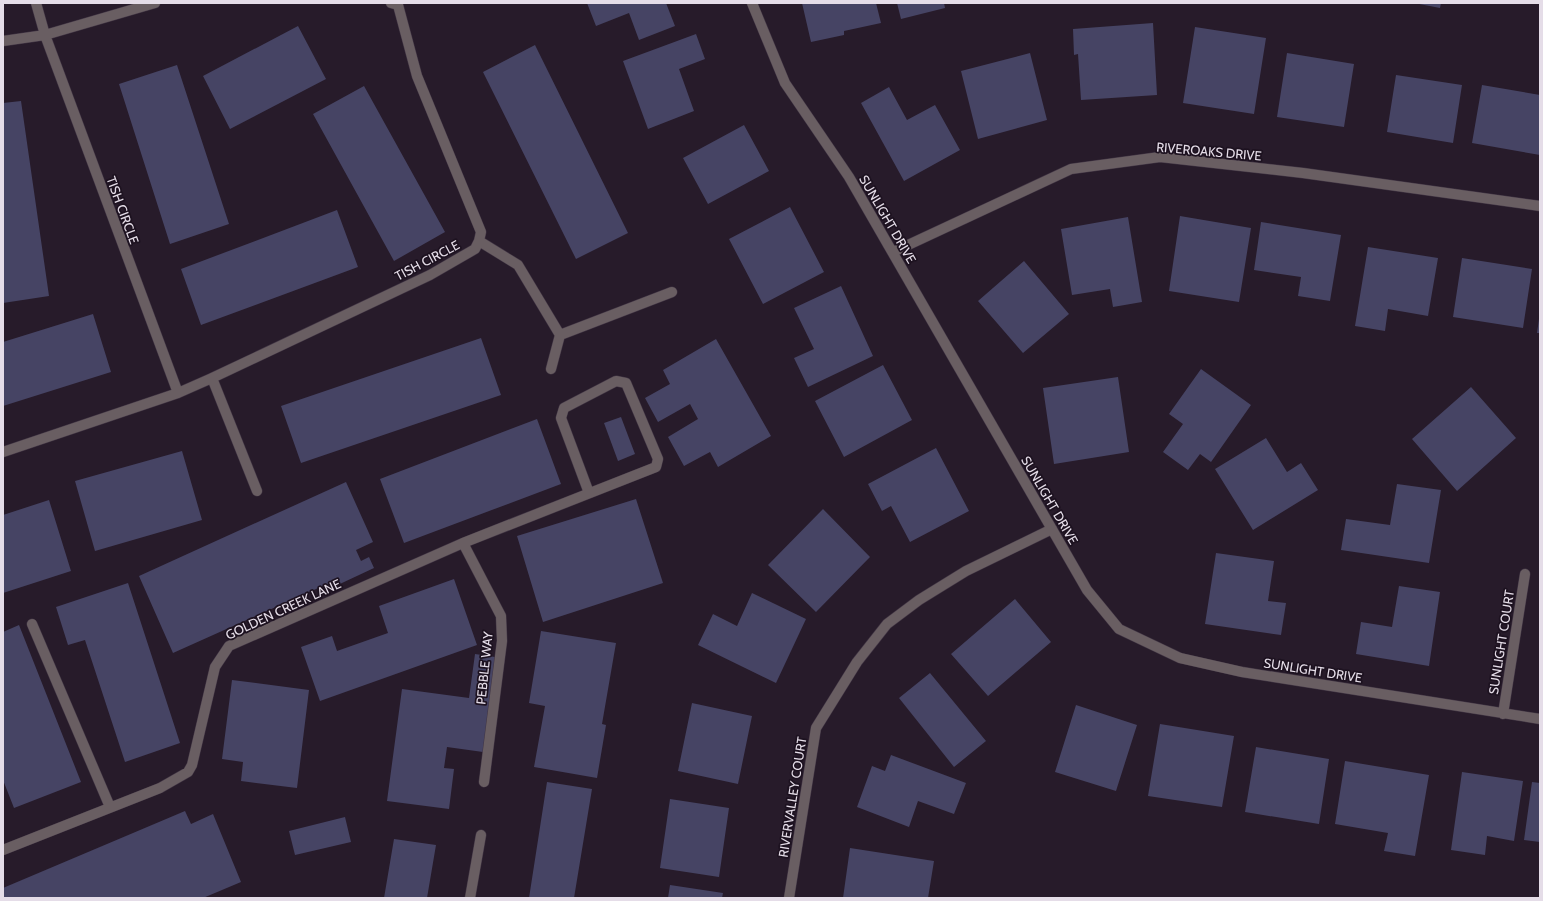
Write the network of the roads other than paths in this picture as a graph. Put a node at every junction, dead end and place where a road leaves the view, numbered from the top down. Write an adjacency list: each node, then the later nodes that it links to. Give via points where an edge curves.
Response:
1 (36, 3): 5 (street, TISH CIRCLE)
2 (155, 3): 5 (street)
3 (752, 3): 9 (street, SUNLIGHT DRIVE, via 785,83 849,177)
4 (396, 4): 8 (street, via 417,76 481,232)
5 (45, 35): 6 (street); 14 (street, TISH CIRCLE)
6 (3, 41)
7 (1540, 206): 9 (street, RIVEROAKS DRIVE, via 1160,156 1071,169)
8 (479, 241): 11 (street, via 518,265); 13 (street, TISH CIRCLE, via 475,249 430,275)
9 (892, 252): 18 (street, SUNLIGHT DRIVE)
10 (672, 292): 11 (street)
11 (560, 335): 12 (street)
12 (551, 369)
13 (212, 378): 14 (street, TISH CIRCLE); 16 (street)
14 (178, 393): 15 (street, TISH CIRCLE)
15 (3, 452)
16 (257, 491)
17 (589, 493): 17 (street, GOLDEN CREEK LANE, via 656,467 658,459 626,384 616,381 564,408 560,418); 19 (street, GOLDEN CREEK LANE)
18 (1052, 529): 22 (street, SUNLIGHT DRIVE, via 1087,590 1119,629 1180,658 1242,672); 29 (street, RIVERVALLEY COURT, via 966,571 919,600 887,624 858,662 816,728)
19 (463, 542): 24 (street, PEBBLE WAY, via 501,616 502,641); 25 (street, GOLDEN CREEK LANE, via 229,646 215,667 192,765 188,772 160,788)
20 (1525, 574): 22 (street, SUNLIGHT COURT)
21 (32, 624): 25 (street)
22 (1503, 714): 23 (street, SUNLIGHT DRIVE)
23 (1540, 719)
24 (484, 782)
25 (110, 808): 27 (street, GOLDEN CREEK LANE)
26 (481, 835): 28 (street)
27 (3, 850)
28 (470, 898)
29 (789, 898)

